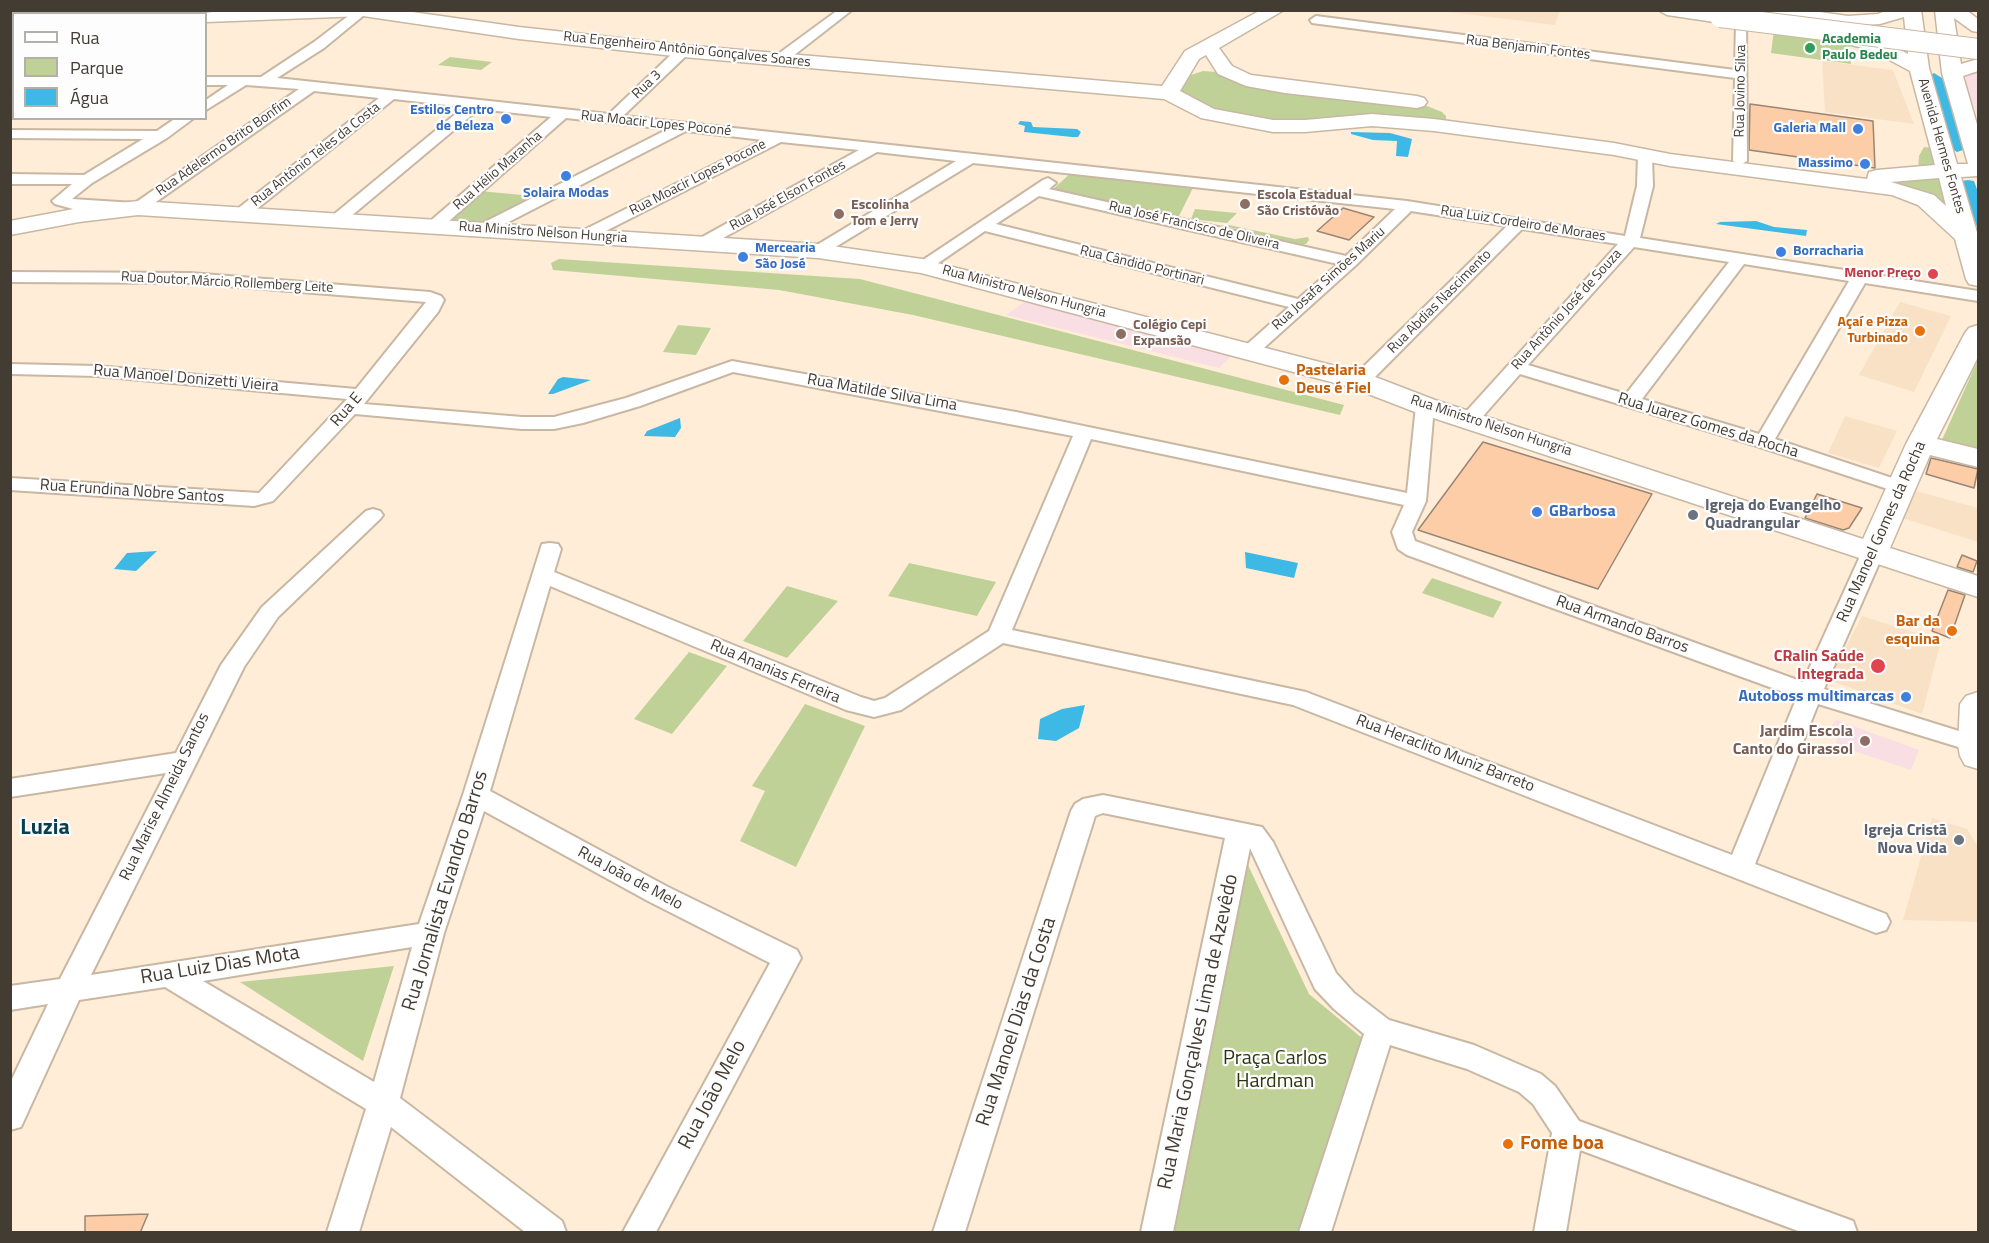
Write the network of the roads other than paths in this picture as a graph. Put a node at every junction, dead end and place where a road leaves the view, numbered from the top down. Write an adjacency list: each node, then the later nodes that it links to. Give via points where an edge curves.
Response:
1 (846, 10): 21 (street)
2 (1275, 10): 16 (street)
3 (1669, 10): 8 (street); 10 (street)
4 (1910, 10): 11 (street); 23 (street, Avenida Hermes Fontes)
5 (1944, 10): 25 (street, Avenida Hermes Fontes)
6 (1954, 10): 13 (street)
7 (363, 11): 9 (street, Rua Engenheiro Antônio Gonçalves Soares); 19 (street, Rua Engenheiro Antônio Gonçalves Soares); 29 (street)
8 (1723, 13): 15 (street); 18 (street, bridge)
9 (207, 16)
10 (1748, 16): 11 (street); 17 (street); 26 (street, Rua Jovino Silva)
11 (1880, 19): 17 (street, via 1895,27 1900,35 1893,43)
12 (1316, 20): 26 (street, Rua Benjamin Fontes)
13 (1978, 27)
14 (1978, 38): 20 (street, via 1964,44 1966,50)
15 (1978, 44)
16 (1208, 45): 24 (street); 30 (street, via 1192,55)
17 (1878, 46): 23 (street)
18 (1978, 49)
19 (683, 51): 21 (street, Rua Engenheiro Antônio Gonçalves Soares); 38 (street, Rua 3)
20 (1978, 57)
21 (779, 60): 30 (street, Rua Engenheiro Antônio Gonçalves Soares)
22 (1978, 65): 25 (street)
23 (1919, 69): 43 (street, Avenida Hermes Fontes)
24 (1225, 70): 30 (street, via 1197,69); 36 (street, via 1262,84 1421,103)
25 (1952, 73): 48 (street, Avenida Hermes Fontes)
26 (1741, 75): 47 (street, Rua Jovino Silva)
27 (245, 80): 28 (street, Rua Moacir Lopes Poconé); 29 (street, Rua Moacir Lopes Poconé); 33 (street)
28 (207, 81)
29 (264, 81): 31 (street, Rua Moacir Lopes Poconé)
30 (1173, 85): 36 (street, via 1208,114 1273,126)
31 (310, 87): 32 (street, Rua Moacir Lopes Poconé); 58 (street, Rua Adelermo Brito Bonfim)
32 (390, 96): 34 (street, Rua Moacir Lopes Poconé); 59 (street, Rua Antônio Teles da Costa)
33 (207, 105)
34 (475, 105): 35 (street, Rua Moacir Lopes Poconé); 60 (street)
35 (561, 115): 38 (street, Rua Moacir Lopes Poconé); 62 (street, Rua Hélio Maranha)
36 (1441, 119): 45 (street); 47 (street)
37 (184, 120): 41 (street)
38 (611, 120): 39 (street, Rua Moacir Lopes Poconé)
39 (684, 127): 42 (street, Rua Moacir Lopes Poconé); 65 (street)
40 (10, 134): 41 (street)
41 (163, 135): 55 (street)
42 (780, 137): 44 (street, Rua Moacir Lopes Poconé); 66 (street, Rua Moacir Lopes Pocone)
43 (1924, 142): 50 (street, Avenida Hermes Fontes); 52 (street)
44 (874, 147): 46 (street, Rua Moacir Lopes Poconé); 69 (street, Rua José Elson Fontes)
45 (1645, 156): 53 (street); 68 (street, Rua Antônio José de Souza, via 1645,186)
46 (971, 158): 49 (street, Rua Moacir Lopes Poconé); 70 (street)
47 (1740, 161): 53 (street)
48 (1978, 162)
49 (1066, 168): 56 (street); 57 (street, Rua Luiz Cordeiro de Moraes)
50 (1948, 170): 51 (street); 52 (street); 67 (street, Avenida Hermes Fontes)
51 (1978, 170)
52 (1905, 173): 53 (street, via 1878,177)
53 (1824, 175): 67 (street, via 1917,195)
54 (10, 179): 55 (street)
55 (87, 180): 58 (street, Rua Ministro Nelson Hungria, via 60,201)
56 (1038, 191): 63 (street); 72 (street, Rua José Francisco de Oliveira)
57 (1407, 206): 61 (street, Rua Luiz Cordeiro de Moraes); 72 (street, Rua Josafa Simões Mariu)
58 (138, 208): 59 (street, Rua Ministro Nelson Hungria); 64 (street, Rua Ministro Nelson Hungria)
59 (242, 213): 60 (street, Rua Ministro Nelson Hungria)
60 (338, 219): 62 (street, Rua Ministro Nelson Hungria)
61 (1520, 222): 68 (street, Rua Luiz Cordeiro de Moraes); 84 (street, Rua Abdias Nascimento)
62 (434, 226): 65 (street, Rua Ministro Nelson Hungria)
63 (983, 226): 73 (street); 78 (street, Rua Cândido Portinari)
64 (11, 228)
65 (483, 229): 66 (street, Rua Ministro Nelson Hungria)
66 (584, 236): 69 (street, Rua Ministro Nelson Hungria)
67 (1968, 238): 76 (street, Avenida Hermes Fontes)
68 (1630, 241): 71 (street, Rua Luiz Cordeiro de Moraes); 82 (street, Rua Antônio José de Souza)
69 (701, 244): 70 (street, Rua Ministro Nelson Hungria)
70 (819, 252): 73 (street, Rua Ministro Nelson Hungria)
71 (1740, 258): 75 (street, Rua Luiz Cordeiro de Moraes); 86 (street)
72 (1350, 262): 78 (street, Rua Josafa Simões Mariu)
73 (922, 266): 81 (street, Rua Ministro Nelson Hungria)
74 (10, 277): 79 (street, Rua Doutor Márcio Rollemberg Leite, via 211,280 430,297 435,300)
75 (1860, 277): 77 (street, Rua Luiz Cordeiro de Moraes); 90 (street)
76 (1978, 279)
77 (1978, 296)
78 (1300, 305): 81 (street, Rua Josafa Simões Mariu)
79 (432, 308): 85 (street, Rua E)
80 (1978, 333): 91 (street, Rua Manoel Gomes da Rocha)
81 (1250, 351): 84 (street, Rua Ministro Nelson Hungria)
82 (1515, 367): 86 (street, Rua Juarez Gomes da Rocha); 88 (street, Rua Antônio José de Souza)
83 (10, 369): 85 (street, Rua Manoel Donizetti Vieira, via 98,371)
84 (1360, 381): 87 (street, Rua Ministro Nelson Hungria)
85 (355, 401): 89 (street, Rua Matilde Silva Lima, via 522,423 554,423 633,402 732,366); 95 (street, Rua E, via 274,491)
86 (1630, 402): 90 (street, Rua Juarez Gomes da Rocha)
87 (1425, 406): 88 (street, Rua Ministro Nelson Hungria); 96 (street, Rua Armando Barros)
88 (1470, 419): 99 (street, Rua Ministro Nelson Hungria)
89 (1084, 432): 96 (street, Rua Matilde Silva Lima); 102 (street)
90 (1764, 442): 94 (street, Rua Juarez Gomes da Rocha)
91 (1920, 444): 92 (street); 94 (street, Rua Manoel Gomes da Rocha)
92 (1978, 458)
93 (10, 484): 95 (street, Rua Erundina Nobre Santos)
94 (1900, 487): 99 (street, Rua Manoel Gomes da Rocha)
95 (254, 500)
96 (1416, 501): 103 (street, Rua Armando Barros, via 1402,532 1405,544 1415,550)
97 (373, 515): 106 (street, Rua Marise Almeida Santos, via 270,612 232,665)
98 (550, 549): 100 (street, Rua Jornalista Evandro Barros)
99 (1874, 552): 101 (street, Rua Ministro Nelson Hungria); 103 (street, Rua Manoel Gomes da Rocha)
100 (543, 575): 102 (street, Rua Ananias Ferreira, via 854,705 874,709 893,704); 108 (street, Rua Jornalista Evandro Barros)
101 (1978, 587)
102 (999, 635): 110 (street, Rua Heraclito Muniz Barreto, via 1298,698)
103 (1810, 693): 105 (street, Rua Armando Barros); 110 (street, Rua Manoel Gomes da Rocha)
104 (1978, 704): 105 (street)
105 (1977, 750)
106 (184, 761): 107 (street); 115 (street, Rua Marise Almeida Santos)
107 (10, 788)
108 (476, 795): 112 (street, Rua Jornalista Evandro Barros); 113 (street, Rua João de Melo)
109 (1240, 831): 117 (street, via 1253,834 1260,842 1325,981); 124 (street, Rua Manoel Dias da Costa, via 1102,804 1084,811); 125 (street, Rua Maria Gonçalves Lima de Azevêdo)
110 (1740, 868): 111 (street, Rua Heraclito Muniz Barreto)
111 (1876, 922)
112 (430, 933): 114 (street, Rua Luiz Dias Mota); 118 (street, Rua Jornalista Evandro Barros)
113 (786, 958): 123 (street, Rua João Melo)
114 (169, 975): 115 (street, Rua Luiz Dias Mota); 118 (street)
115 (70, 987): 116 (street, Rua Luiz Dias Mota); 119 (street, Rua Marise Almeida Santos)
116 (10, 998)
117 (1380, 1030): 120 (street, via 1474,1058 1530,1083 1544,1095); 126 (street)
118 (383, 1103): 121 (street, Rua Jornalista Evandro Barros); 122 (street)
119 (10, 1116)
120 (1568, 1131): 127 (street); 128 (street)
121 (343, 1233)
122 (550, 1233)
123 (639, 1233)
124 (949, 1233)
125 (1157, 1233)
126 (1315, 1233)
127 (1550, 1233)
128 (1841, 1233)

